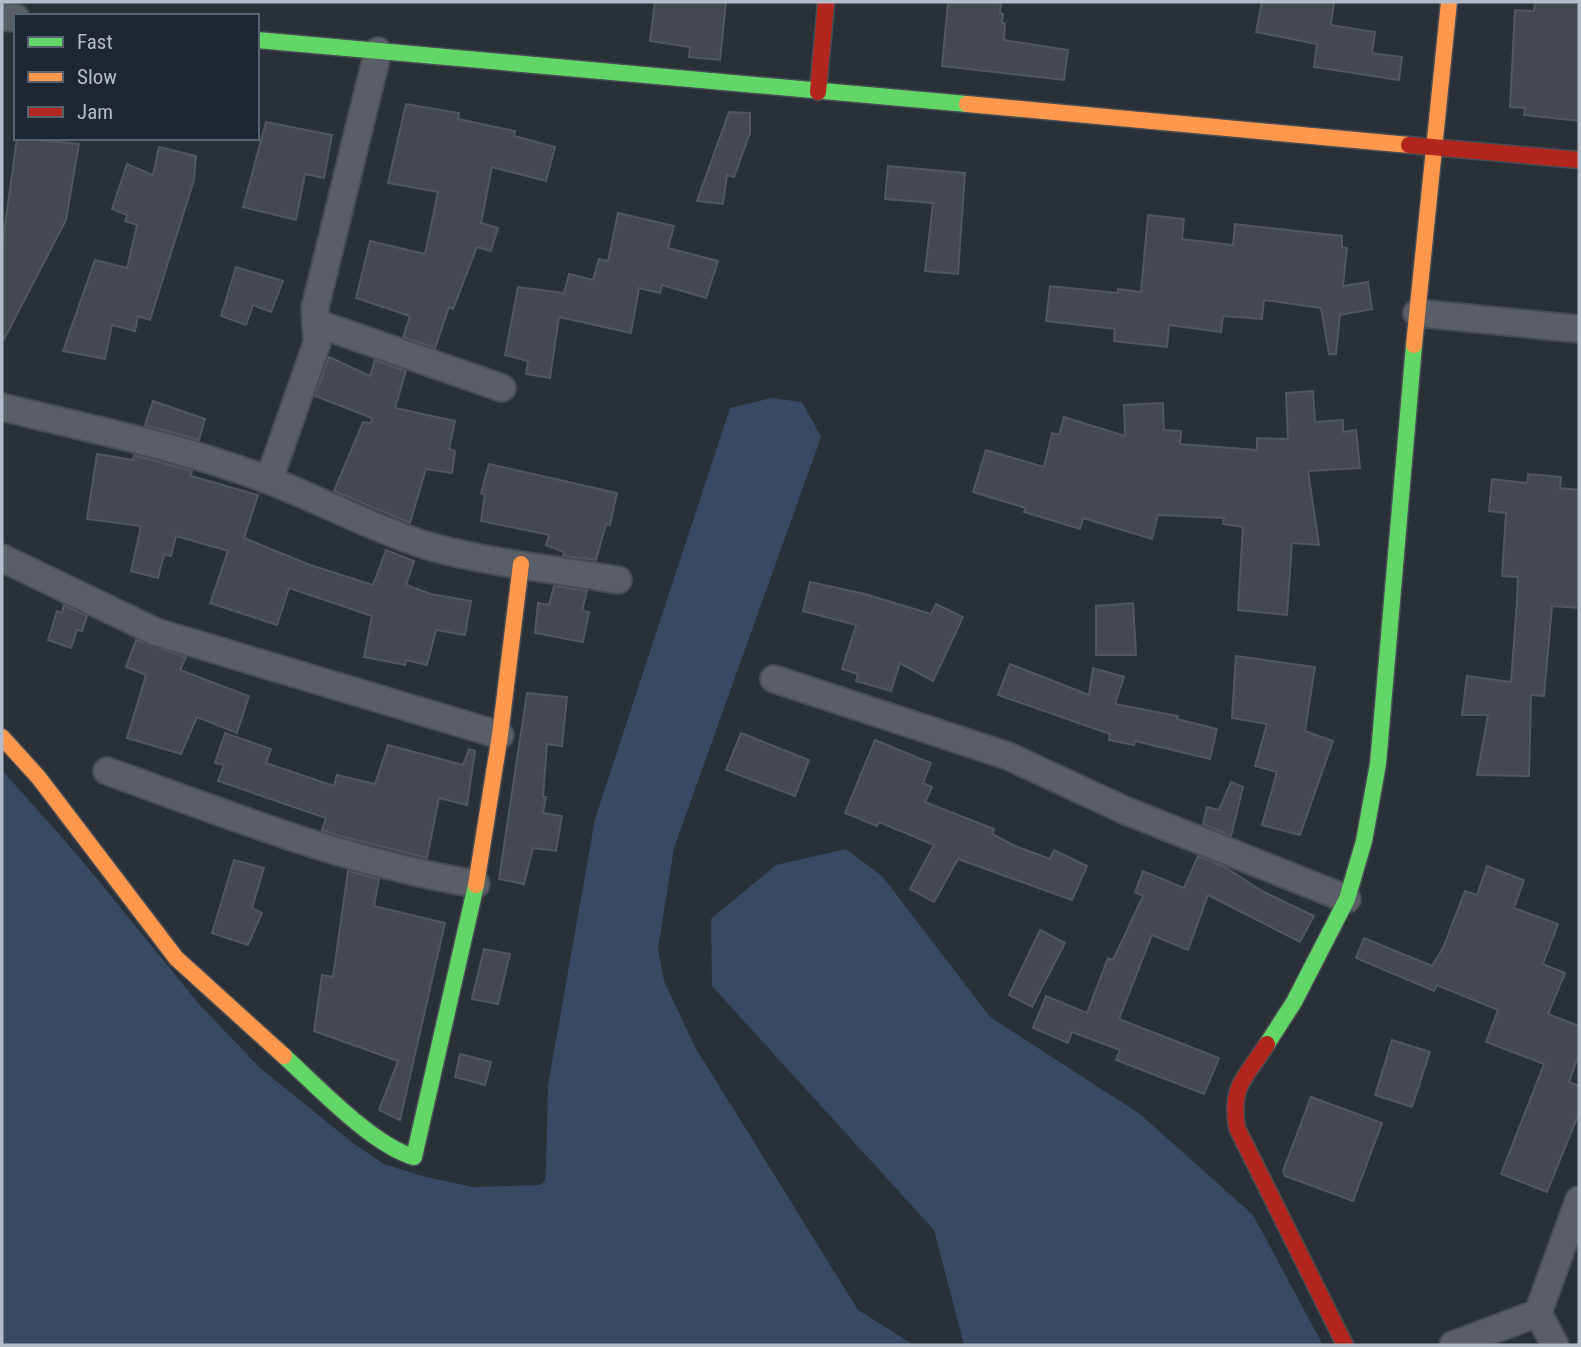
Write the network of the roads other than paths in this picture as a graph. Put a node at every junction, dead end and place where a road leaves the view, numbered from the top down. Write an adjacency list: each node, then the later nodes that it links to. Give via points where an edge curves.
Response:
1 (826, 2): 5 (street)
2 (1449, 2): 6 (street)
3 (259, 40): 4 (street)
4 (378, 51): 5 (street); 9 (street, via 315,308)
5 (818, 92): 6 (street)
6 (1433, 147): 7 (street); 8 (street)
7 (1579, 160)
8 (1417, 313): 10 (street); 22 (street, via 1378,764)
9 (316, 323): 11 (street); 13 (street, via 317,343)
10 (1579, 329)
11 (502, 388)
12 (2, 408): 13 (street)
13 (269, 480): 15 (street, via 422,544)
14 (2, 558): 18 (street, via 156,632)
15 (522, 564): 16 (street); 18 (street)
16 (618, 580)
17 (774, 679): 22 (street, via 1008,756 1124,810)
18 (500, 735): 21 (street)
19 (2, 737): 21 (street, via 39,778 176,958 345,1112 410,1158 417,1154)
20 (107, 771): 21 (street, via 329,851)
21 (476, 884)
22 (1348, 899): 25 (street, via 1294,1002 1241,1081 1233,1104 1237,1128)
23 (1579, 1200): 24 (street)
24 (1538, 1313): 26 (street); 27 (street)
25 (1345, 1345)
26 (1453, 1345)
27 (1556, 1345)

